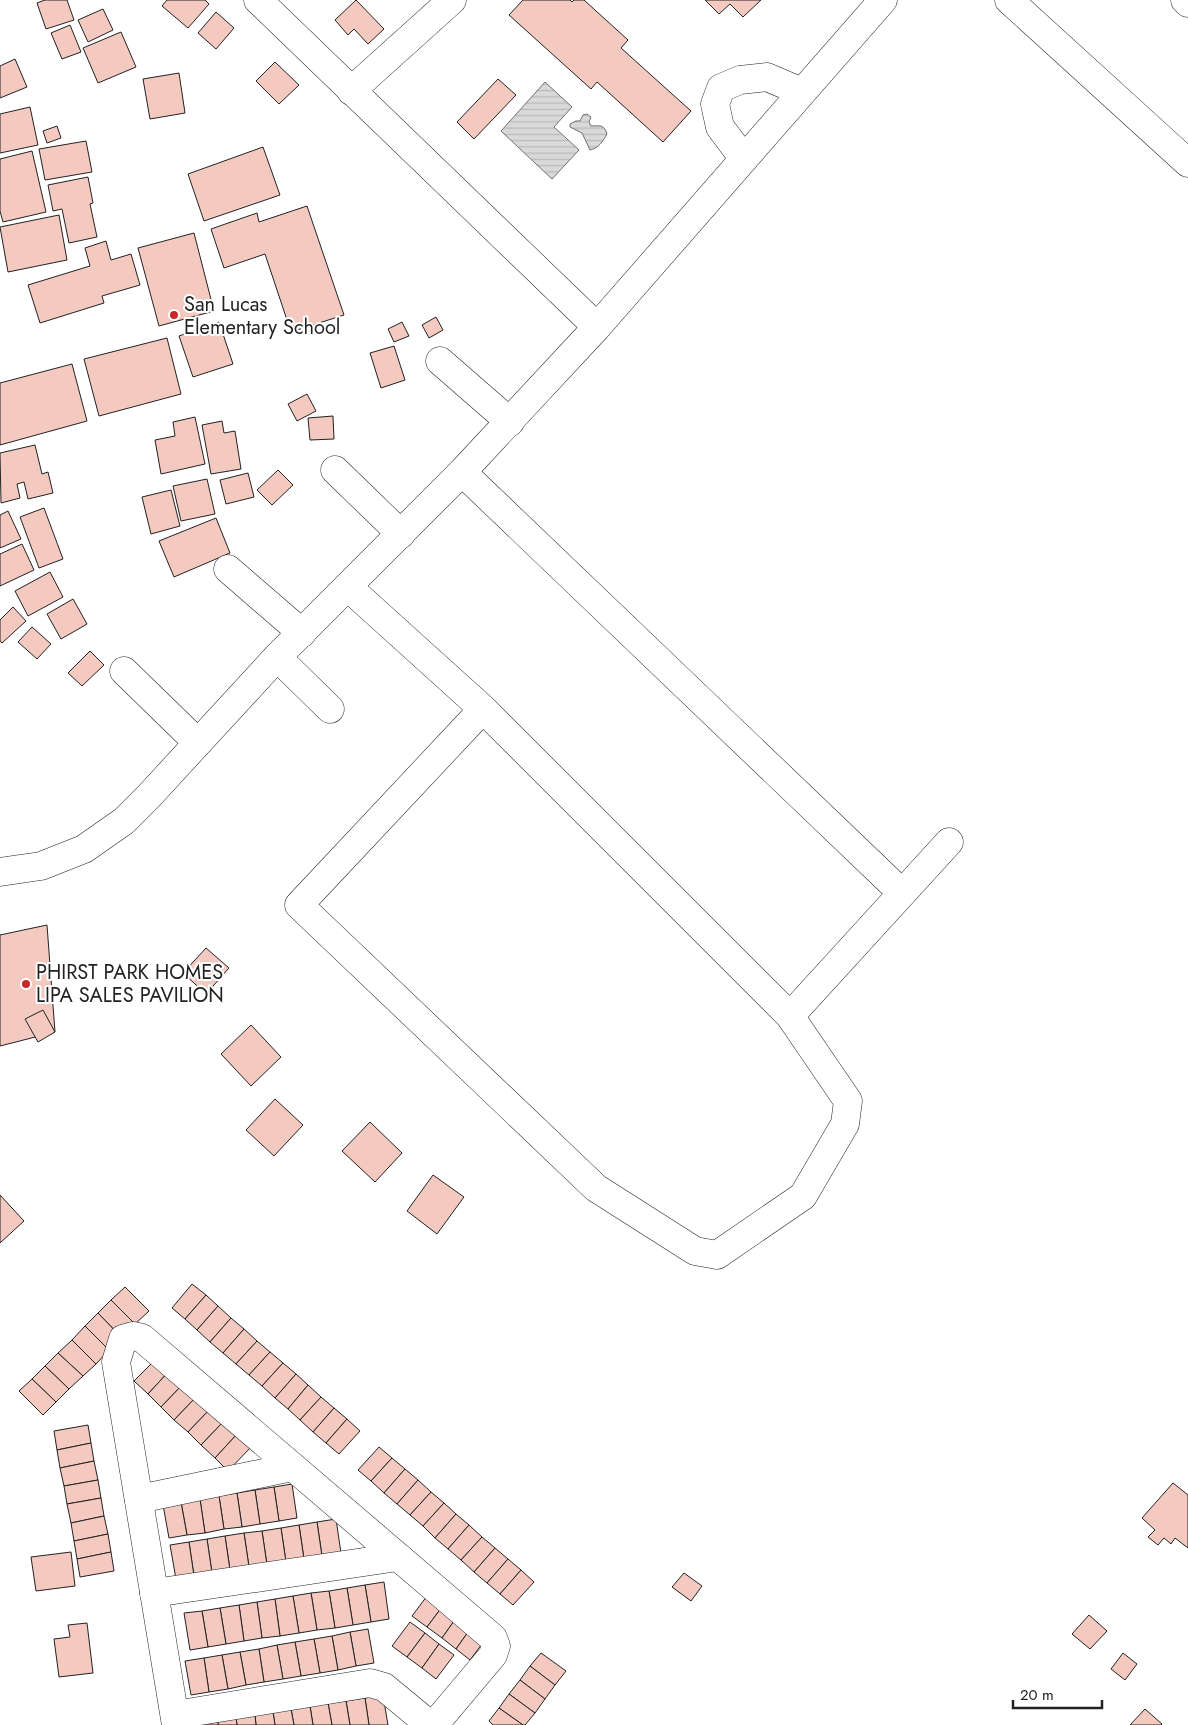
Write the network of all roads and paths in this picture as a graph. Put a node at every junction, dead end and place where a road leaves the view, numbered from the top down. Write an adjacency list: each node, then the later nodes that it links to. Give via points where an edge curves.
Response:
1 (258, 0): 7 (street)
2 (452, 0): 7 (street)
3 (883, 0): 8 (street)
4 (1009, 0): 10 (street)
5 (1185, 0): 6 (street)
6 (1188, 3)
7 (351, 91): 11 (street)
8 (802, 92): 9 (street); 9 (street, via 767,77 740,80 721,88 715,104 720,127)
9 (744, 159): 11 (street)
10 (1188, 164)
11 (597, 327): 13 (street)
12 (440, 361): 13 (street)
13 (510, 422): 15 (street)
14 (336, 470): 16 (street)
15 (462, 472): 16 (street); 27 (street)
16 (401, 534): 18 (street)
17 (228, 568): 19 (street)
18 (348, 587): 19 (street); 23 (street)
19 (302, 633): 20 (street)
20 (277, 657): 22 (street); 24 (street)
21 (124, 671): 24 (street)
22 (330, 709)
23 (483, 709): 28 (street); 28 (street, via 299,905 596,1188 695,1251 718,1255 803,1196 845,1124 848,1101)
24 (198, 743): 26 (street, via 124,821 84,850 41,866)
25 (949, 842): 27 (street)
26 (0, 872)
27 (902, 893): 28 (street)
28 (790, 1016)
29 (292, 1467): 30 (street); 30 (street, via 142,1338 133,1336 123,1339 116,1362); 31 (street)
30 (139, 1499): 32 (street)
31 (398, 1557): 32 (street); 34 (street, via 493,1638 496,1646 493,1655)
32 (154, 1593): 33 (street)
33 (175, 1720): 34 (street, via 370,1682 384,1686)
34 (432, 1725)

